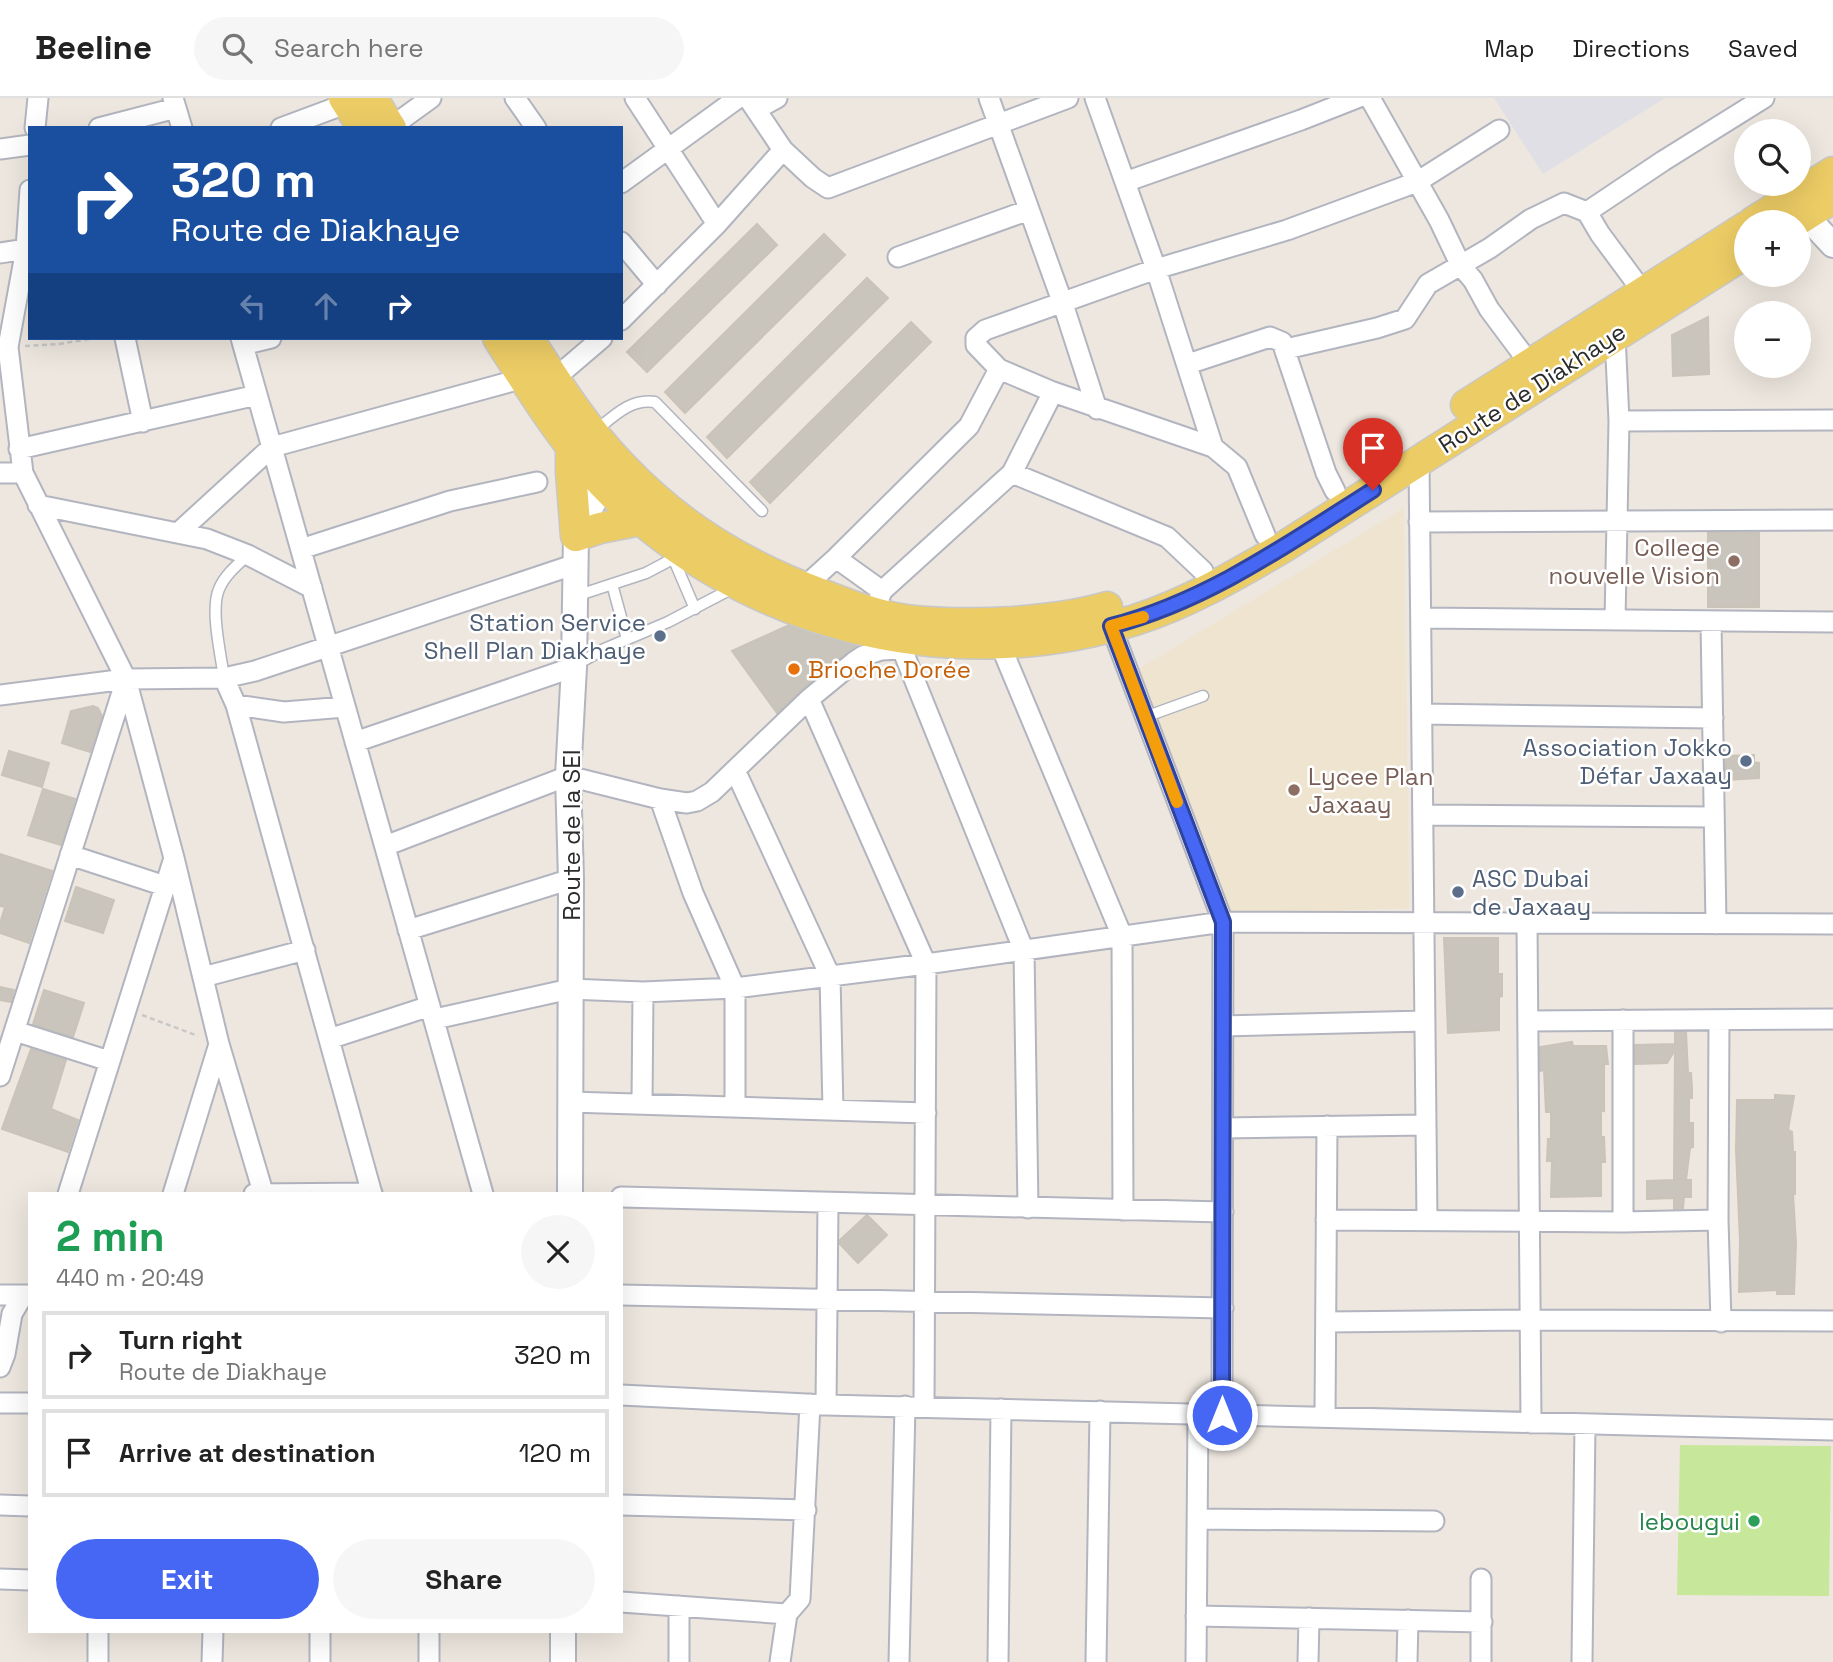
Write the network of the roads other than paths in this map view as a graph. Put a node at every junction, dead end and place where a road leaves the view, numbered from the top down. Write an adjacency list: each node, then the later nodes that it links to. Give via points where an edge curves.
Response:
1 (38, 98): 17 (street)
2 (431, 98): 22 (street)
3 (516, 98): 23 (street)
4 (635, 98): 27 (street)
5 (737, 98): 27 (street)
6 (777, 98): 15 (street)
7 (989, 98): 16 (street)
8 (1068, 98): 16 (street)
9 (1095, 98): 31 (street)
10 (1357, 98): 31 (street)
11 (1370, 98): 32 (street)
12 (1764, 98): 37 (street)
13 (175, 103): 18 (street); 19 (street)
14 (362, 104): 20 (street); 21 (main road)
15 (752, 104): 28 (street)
16 (998, 123): 28 (street, via 828,188); 34 (street)
17 (35, 126)
18 (105, 126)
19 (181, 126)
20 (288, 126)
21 (389, 126)
22 (394, 126)
23 (536, 126)
24 (1499, 130): 32 (street)
25 (28, 145): 26 (street)
26 (0, 149)
27 (670, 149): 30 (street); 39 (street)
28 (783, 150): 39 (street)
29 (1833, 172): 35 (main road)
30 (623, 182)
31 (1125, 182): 49 (street)
32 (1417, 182): 48 (street); 49 (street, via 1287,230)
33 (1833, 198): 36 (main road)
34 (1029, 210): 46 (street); 52 (street)
35 (1799, 210)
36 (1801, 210)
37 (1587, 212): 48 (street, via 1564,203 1531,219); 51 (street)
38 (28, 220): 44 (street)
39 (717, 224): 50 (street)
40 (1811, 224): 43 (street)
41 (1734, 235): 51 (main road, Route de Diakhaye)
42 (623, 244): 50 (street)
43 (1833, 245)
44 (26, 249): 45 (street); 60 (street)
45 (0, 253)
46 (898, 257)
47 (1734, 261): 54 (main road, Route de Diakhaye)
48 (1461, 266): 61 (street, via 1427,284 1405,319); 63 (street)
49 (1156, 269): 52 (street); 62 (street)
50 (657, 285): 53 (street)
51 (1643, 292): 63 (main road, Route de Diakhaye)
52 (1063, 304): 64 (street, via 978,335 976,345); 69 (street)
53 (623, 318)
54 (1615, 335): 71 (street); 77 (main road, Route de Diakhaye)
55 (125, 340): 72 (street)
56 (499, 340): 65 (main road, Route de Diakhaye)
57 (529, 340): 66 (main road, Route de Diakhaye)
58 (600, 340): 66 (street)
59 (242, 341): 68 (street)
60 (4, 348): 76 (street)
61 (1286, 349): 62 (street, via 1270,337); 83 (street)
62 (1188, 364): 75 (street)
63 (1530, 364): 83 (main road, Route de Diakhaye)
64 (999, 369): 67 (street); 96 (street, via 969,426)
65 (524, 378): 73 (main road, Route de Diakhaye); 74 (street)
66 (554, 379): 73 (main road, Route de Diakhaye)
67 (1053, 392): 69 (street); 80 (street)
68 (257, 395): 72 (street); 74 (street)
69 (1097, 409): 75 (street)
70 (1833, 420): 71 (street)
71 (1619, 421): 88 (street)
72 (143, 422): 76 (street)
73 (582, 439): 81 (main road, Route de Diakhaye); 85 (lane, via 626,406 656,402); 93 (main road, via 571,472)
74 (272, 447): 90 (street); 92 (street)
75 (1213, 447): 91 (street, via 1237,467)
76 (19, 449): 79 (street)
77 (1419, 461): 89 (street); 109 (main road, Route de Diakhaye, via 1212,589)
78 (0, 473): 79 (street)
79 (23, 473): 84 (street)
80 (1012, 473): 97 (street, via 1167,537); 103 (street)
81 (612, 474): 86 (main road, Route de Diakhaye); 93 (street, Route de la SEI); 101 (main road, Route de Diakhaye, via 657,500 719,546)
82 (537, 482): 92 (street, via 450,501)
83 (1335, 491): 91 (main road, Route de Diakhaye)
84 (38, 505): 90 (street); 116 (street)
85 (762, 511)
86 (641, 520): 93 (main road, via 600,528); 95 (main road, Route de Diakhaye)
87 (1833, 520): 88 (street)
88 (1617, 521): 89 (street); 106 (street)
89 (1419, 523): 105 (street)
90 (178, 533): 94 (street)
91 (1265, 535): 97 (main road, Route de Diakhaye)
92 (301, 549): 100 (street)
93 (576, 550): 102 (street, Route de la SEI); 113 (street)
94 (248, 555): 100 (street); 115 (lane, via 218,590)
95 (680, 556): 98 (lane); 99 (main road, Route de Diakhaye); 104 (lane)
96 (836, 558): 101 (street); 103 (street)
97 (1203, 571): 103 (main road, Route de Diakhaye, via 1146,596 1048,619 933,622)
98 (612, 584): 102 (lane); 110 (lane)
99 (738, 585): 104 (lane); 111 (main road, Route de Diakhaye, via 805,615)
100 (312, 588): 113 (street)
101 (803, 588): 103 (main road, Route de Diakhaye)
102 (575, 597): 114 (street, Route de la SEI)
103 (878, 602)
104 (695, 608): 110 (lane)
105 (1421, 618): 106 (street); 122 (street)
106 (1615, 620): 107 (street)
107 (1711, 621): 108 (street); 124 (street)
108 (1833, 622)
109 (1111, 626): 112 (main road, Route de Diakhaye); 123 (street)
110 (627, 639): 114 (lane)
111 (903, 644): 112 (main road, Route de Diakhaye); 119 (street, via 863,656); 144 (street)
112 (1000, 644): 142 (street)
113 (328, 647): 115 (street); 121 (street)
114 (574, 667): 125 (street); 127 (street, Route de la SEI)
115 (224, 678): 116 (street); 120 (street)
116 (126, 679): 118 (street); 132 (street); 133 (street)
117 (1203, 696): 123 (lane)
118 (1, 699)
119 (809, 699): 126 (street); 145 (street)
120 (236, 705): 121 (street, via 284,712); 143 (street)
121 (345, 707): 125 (street)
122 (1422, 714): 124 (street); 129 (street)
123 (1145, 717): 136 (street)
124 (1713, 718): 130 (street)
125 (355, 742): 131 (street)
126 (735, 770): 128 (street, via 697,801); 146 (street)
127 (568, 776): 128 (street); 131 (street); 134 (street, Route de la SEI)
128 (660, 799): 148 (street, via 693,893)
129 (1423, 815): 130 (street); 137 (street)
130 (1714, 817): 139 (street)
131 (385, 846): 141 (street)
132 (70, 855): 135 (street); 158 (street)
133 (174, 858): 135 (street); 147 (street)
134 (572, 879): 141 (street); 149 (street, Route de la SEI)
135 (165, 886): 161 (street)
136 (1223, 922): 137 (street); 142 (street); 157 (street)
137 (1424, 922): 138 (street); 155 (street)
138 (1527, 923): 139 (street); 156 (street)
139 (1716, 923): 140 (street)
140 (1833, 924)
141 (408, 930): 151 (street)
142 (1122, 936): 144 (street); 181 (street)
143 (305, 950): 147 (street); 159 (street)
144 (1024, 951): 145 (street); 180 (street)
145 (926, 964): 146 (street); 167 (street)
146 (830, 976): 148 (street); 166 (street)
147 (203, 977): 160 (street)
148 (735, 988): 150 (street); 165 (street)
149 (570, 989): 150 (street); 151 (street); 163 (street, Route de la SEI)
150 (643, 992): 164 (street)
151 (433, 1012): 159 (street); 175 (street)
152 (1833, 1019): 154 (street)
153 (1623, 1020): 154 (street); 156 (street); 187 (street)
154 (1718, 1020): 185 (street)
155 (1425, 1021): 157 (street); 168 (street)
156 (1528, 1021): 186 (street)
157 (1223, 1026): 170 (street)
158 (15, 1031): 161 (street); 162 (street)
159 (330, 1039): 174 (street)
160 (219, 1044): 172 (street); 173 (street)
161 (109, 1061): 171 (street)
162 (1, 1069)
163 (570, 1102): 164 (street); 176 (street, Route de la SEI)
164 (642, 1104): 165 (street)
165 (735, 1107): 166 (street)
166 (832, 1110): 167 (street)
167 (926, 1113): 179 (street)
168 (1426, 1125): 169 (street); 184 (street)
169 (1327, 1126): 170 (street); 183 (street)
170 (1223, 1128): 182 (street)
171 (69, 1192)
172 (174, 1192)
173 (258, 1192)
174 (372, 1192)
175 (483, 1192)
176 (570, 1192)
177 (623, 1197): 178 (street)
178 (828, 1203): 179 (street); 191 (street)
179 (925, 1205): 180 (street); 192 (street)
180 (1028, 1208): 181 (street)
181 (1122, 1210): 182 (street)
182 (1223, 1212): 193 (street)
183 (1326, 1220): 184 (street); 196 (street)
184 (1427, 1220): 186 (street)
185 (1718, 1220): 187 (street); 197 (street)
186 (1529, 1221): 187 (street); 194 (street)
187 (1623, 1222)
188 (0, 1295): 189 (street)
189 (26, 1295): 198 (street, via 12,1314)
190 (623, 1295): 191 (street)
191 (827, 1299): 192 (street); 202 (street)
192 (924, 1302): 193 (street); 203 (street)
193 (1223, 1308): 207 (street)
194 (1530, 1320): 196 (street); 197 (street); 209 (street)
195 (1833, 1321): 197 (street)
196 (1326, 1322): 208 (street)
197 (1721, 1322)
198 (0, 1367)
199 (623, 1395): 202 (street)
200 (0, 1403): 201 (street)
201 (28, 1403)
202 (818, 1404): 203 (street); 215 (street)
203 (914, 1407): 204 (street); 240 (street)
204 (1001, 1409): 205 (street); 241 (street)
205 (1100, 1411): 206 (street); 242 (street)
206 (1198, 1414): 207 (street); 216 (street)
207 (1222, 1415): 208 (street)
208 (1325, 1418): 209 (street)
209 (1531, 1423): 210 (street)
210 (1585, 1424): 211 (street); 247 (street)
211 (1833, 1430)
212 (623, 1504): 215 (street)
213 (0, 1505): 214 (street)
214 (28, 1506)
215 (806, 1510): 223 (street, via 800,1599)
216 (1198, 1519): 217 (street); 224 (street)
217 (1434, 1521)
218 (0, 1578): 220 (street)
219 (1481, 1579): 227 (street)
220 (28, 1580)
221 (623, 1602): 222 (street)
222 (679, 1606): 223 (street); 238 (street)
223 (787, 1614): 239 (street)
224 (1196, 1616): 225 (street); 243 (street)
225 (1308, 1618): 226 (street); 244 (street)
226 (1408, 1620): 227 (street); 245 (street)
227 (1482, 1622): 246 (street)
228 (98, 1633): 233 (street)
229 (213, 1633): 234 (street)
230 (320, 1633): 235 (street)
231 (429, 1633): 236 (street)
232 (564, 1633): 237 (street)
233 (98, 1662)
234 (212, 1662)
235 (320, 1662)
236 (429, 1662)
237 (563, 1662)
238 (679, 1662)
239 (780, 1662)
240 (899, 1662)
241 (998, 1662)
242 (1096, 1662)
243 (1196, 1662)
244 (1308, 1662)
245 (1407, 1662)
246 (1481, 1662)
247 (1583, 1662)

